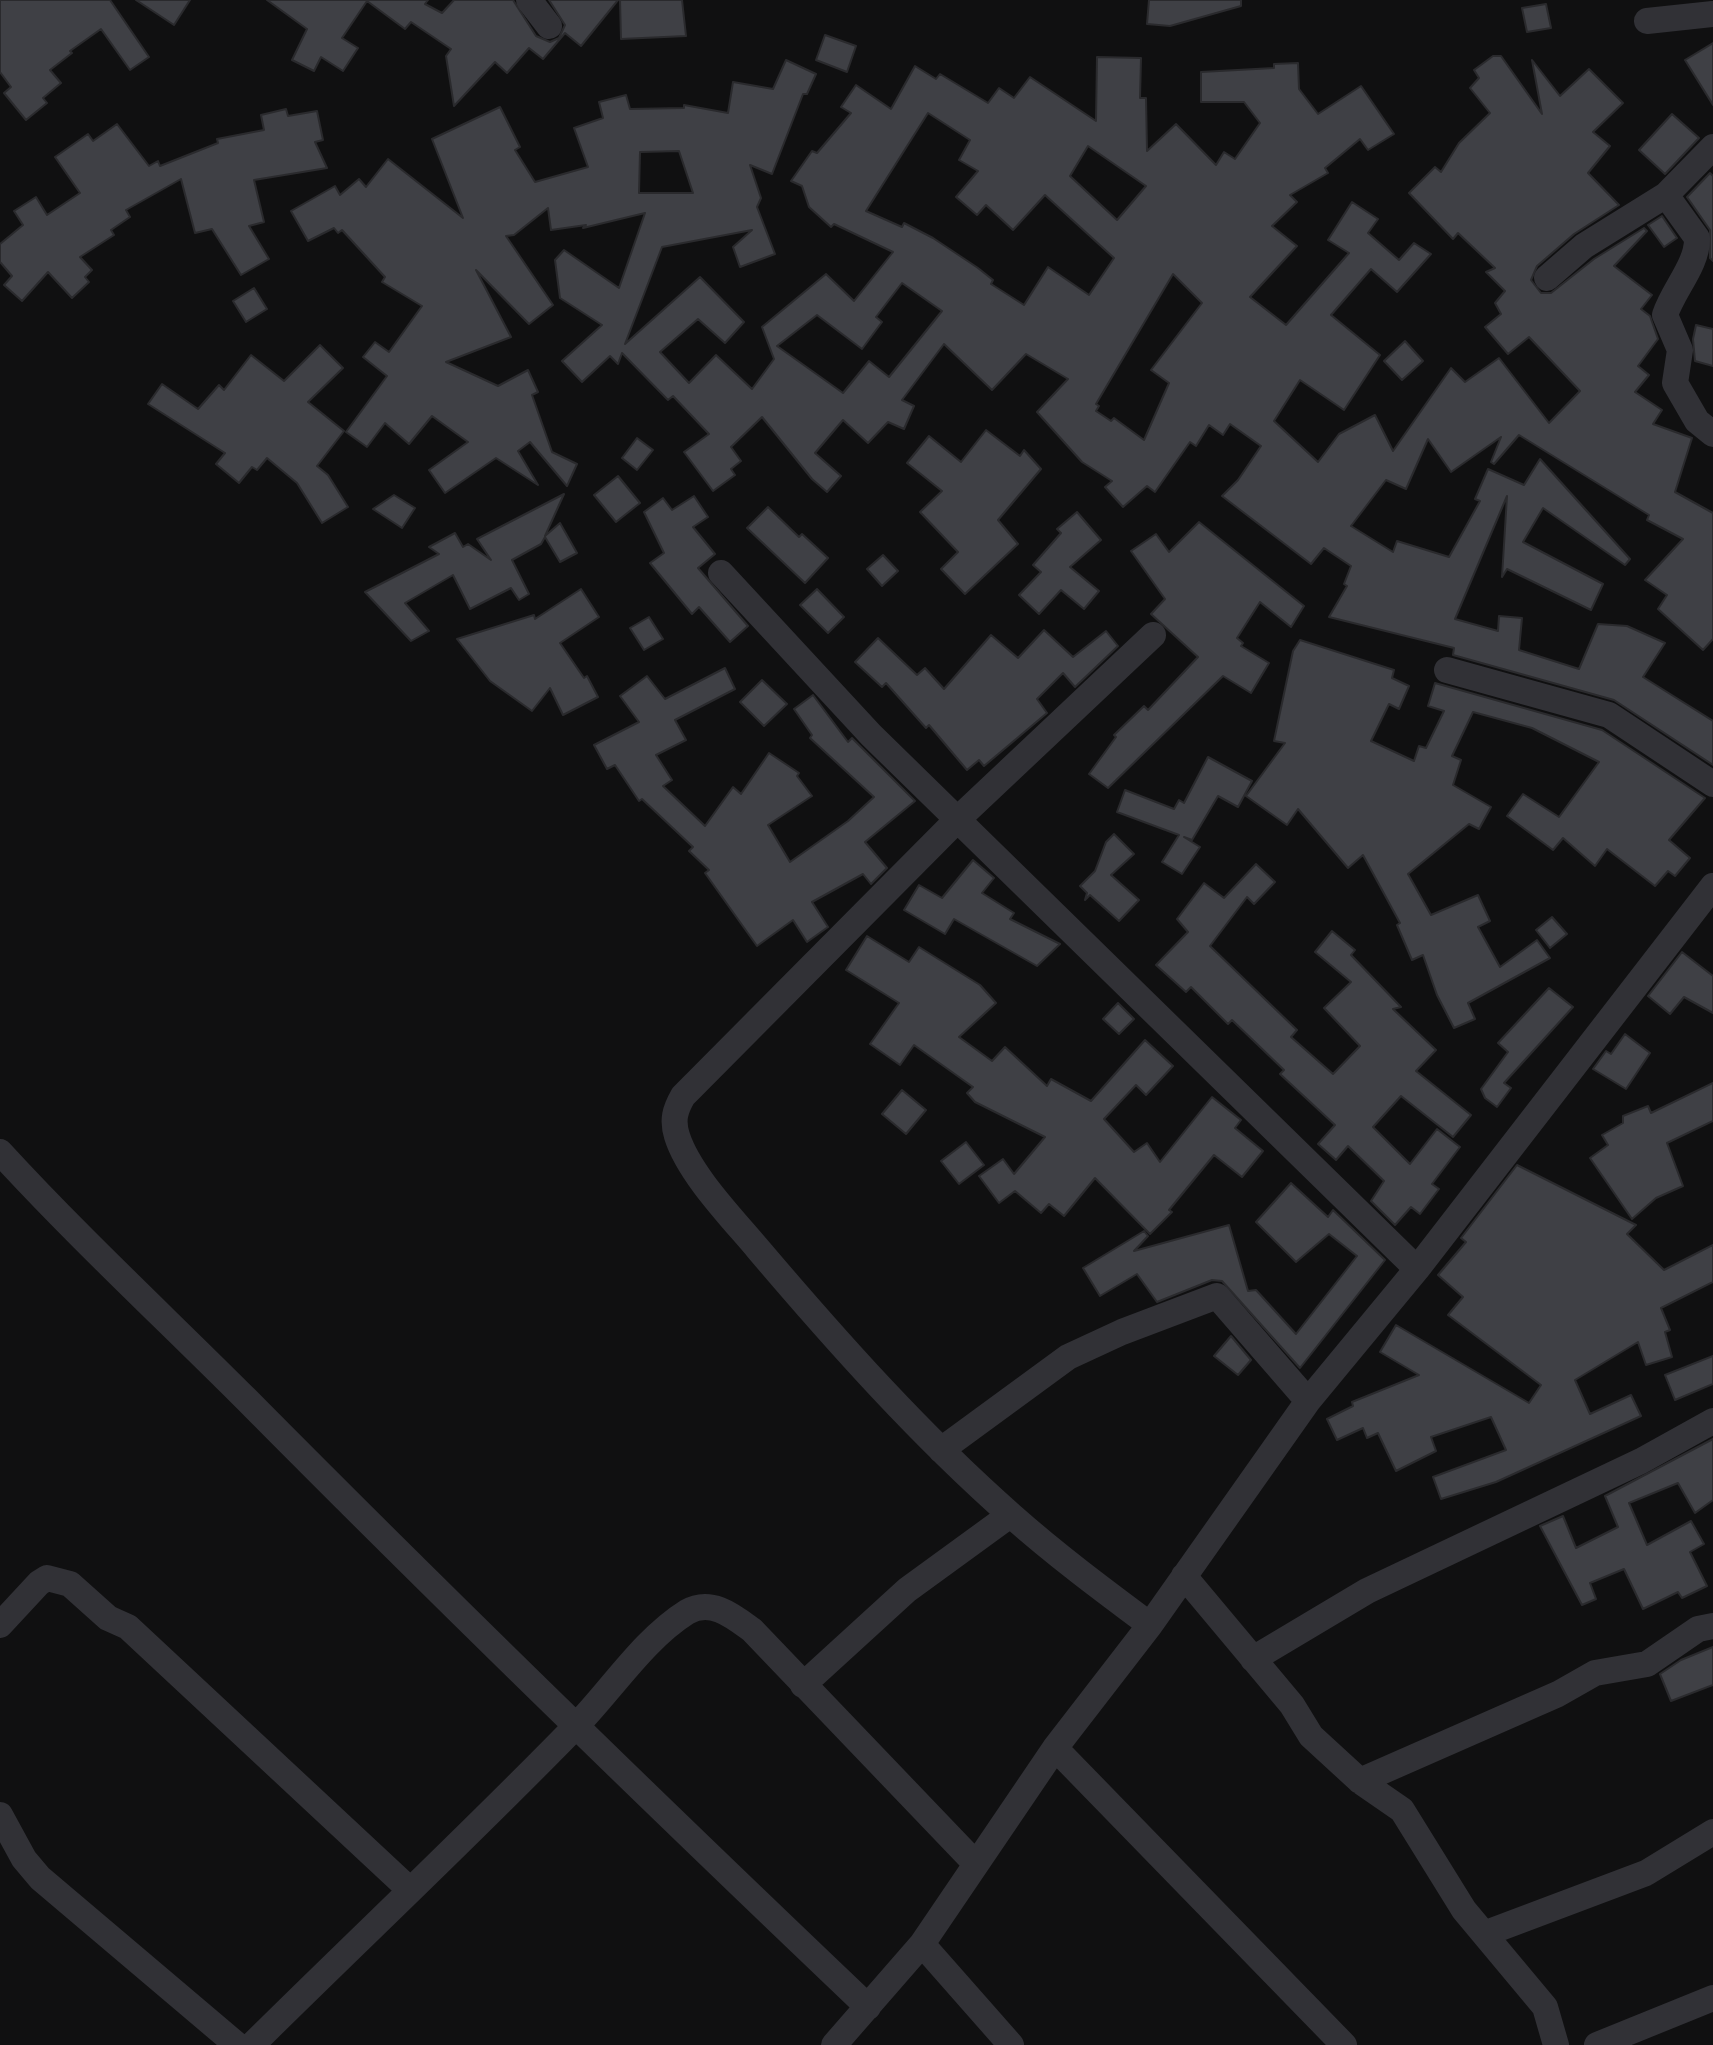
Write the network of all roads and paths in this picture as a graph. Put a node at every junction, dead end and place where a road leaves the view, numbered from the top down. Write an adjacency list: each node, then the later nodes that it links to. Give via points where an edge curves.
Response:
1 (529, 0): 4 (street)
2 (1713, 14): 3 (street)
3 (1647, 21)
4 (549, 26)
5 (1713, 147): 6 (street)
6 (1666, 195): 7 (street, via 1584,246); 8 (street, via 1697,238 1665,315 1680,350 1675,383 1697,421)
7 (1547, 278)
8 (1713, 434)
9 (721, 573): 13 (street, via 861,725)
10 (1153, 635): 13 (street)
11 (1447, 670): 12 (street, via 1609,715)
12 (1713, 784)
13 (959, 818): 16 (street); 19 (street, via 674,1110 677,1137 687,1158 726,1212)
14 (1713, 886): 16 (street)
15 (0, 1152): 27 (street, via 77,1236 430,1586)
16 (1417, 1269): 17 (street)
17 (1308, 1401): 19 (street, via 1217,1296 1068,1357); 21 (street)
18 (1713, 1421): 25 (street, via 1641,1461 1367,1591)
19 (941, 1450): 20 (street)
20 (1010, 1515): 23 (street); 26 (street, via 907,1590)
21 (1184, 1576): 23 (street); 25 (street)
22 (0, 1625): 33 (street, via 47,1578 70,1584 108,1618 128,1627)
23 (1150, 1625): 28 (street)
24 (1713, 1626): 29 (street, via 1698,1629 1647,1664 1595,1673)
25 (1253, 1659): 29 (street, via 1311,1736)
26 (803, 1685): 27 (street, via 752,1630 710,1606 689,1611 660,1636); 32 (street)
27 (578, 1724): 33 (street); 37 (street)
28 (1055, 1748): 32 (street); 42 (street)
29 (1360, 1781): 34 (street, via 1402,1810)
30 (0, 1815): 38 (street, via 40,1878)
31 (1713, 1832): 34 (street, via 1646,1873)
32 (976, 1864): 35 (street)
33 (409, 1889): 39 (street)
34 (1484, 1934): 43 (street, via 1545,2007)
35 (922, 1944): 37 (street); 41 (street)
36 (1713, 1998): 44 (street)
37 (868, 2007): 40 (street)
38 (237, 2045)
39 (252, 2045)
40 (834, 2045)
41 (1011, 2045)
42 (1344, 2045)
43 (1556, 2045)
44 (1597, 2045)

